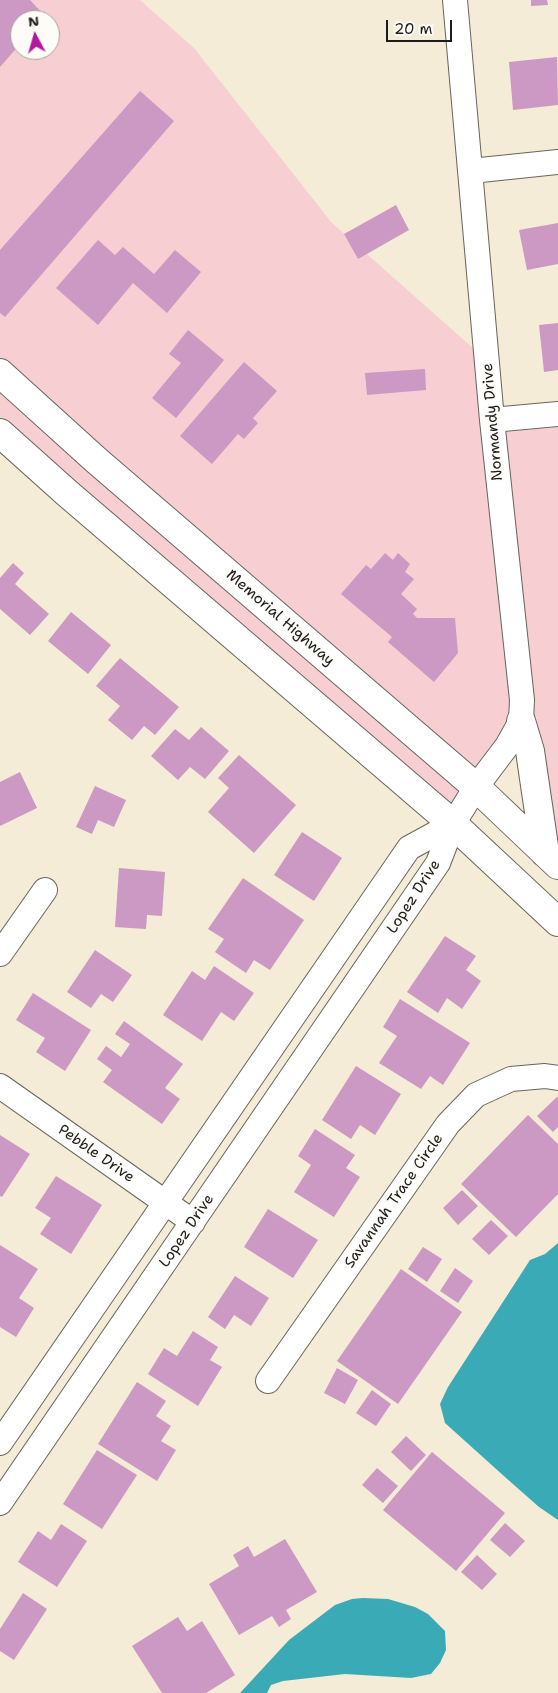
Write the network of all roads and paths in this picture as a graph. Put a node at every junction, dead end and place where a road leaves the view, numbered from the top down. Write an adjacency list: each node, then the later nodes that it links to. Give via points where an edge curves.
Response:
1 (455, 0): 3 (street, Normandy Drive)
2 (558, 162): 3 (street)
3 (471, 171): 6 (street, Normandy Drive)
4 (0, 373): 9 (main road, Memorial Highway, via 96,460)
5 (558, 414): 6 (street)
6 (492, 420): 8 (street, Normandy Drive, via 522,700)
7 (0, 433): 10 (main road)
8 (521, 721): 9 (street, Normandy Drive, via 507,746); 11 (main road)
9 (476, 787): 10 (street, Normandy Drive); 11 (main road, Memorial Highway)
10 (453, 824): 13 (main road); 17 (street, Lopez Drive, via 409,848); 18 (street, Lopez Drive, via 438,863)
11 (551, 859)
12 (45, 890): 14 (street)
13 (558, 922)
14 (0, 954)
15 (558, 1078): 19 (street, Savannah Trace Circle, via 545,1076 511,1080 476,1095 448,1124)
16 (0, 1086): 17 (street, Pebble Drive)
17 (164, 1203): 18 (street, Pebble Drive); 20 (street, Lopez Drive)
18 (193, 1222): 21 (street, Lopez Drive)
19 (268, 1381)
20 (0, 1442)
21 (0, 1503)

